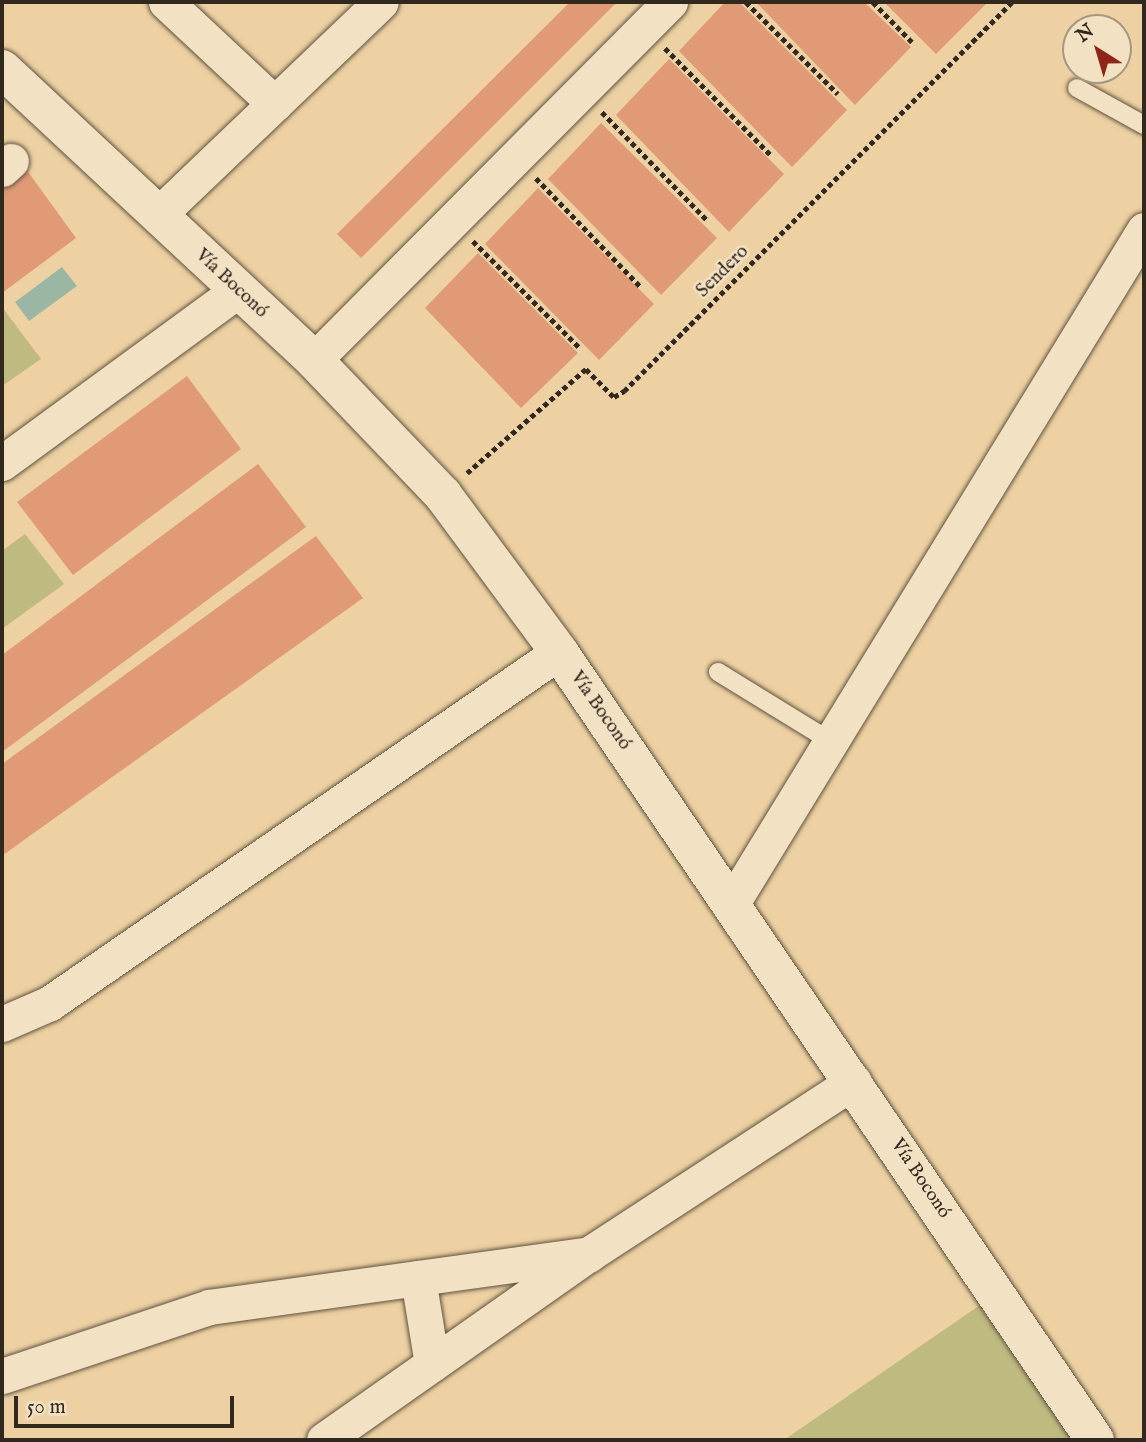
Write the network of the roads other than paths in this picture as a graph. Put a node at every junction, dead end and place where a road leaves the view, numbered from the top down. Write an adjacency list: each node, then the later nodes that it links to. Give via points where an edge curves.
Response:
1 (166, 2): 6 (street)
2 (381, 2): 6 (street)
3 (670, 2): 11 (street)
4 (2, 69): 8 (main road, Vía Boconó)
5 (1077, 89): 7 (lane)
6 (275, 104): 8 (street)
7 (1144, 125)
8 (158, 215): 10 (main road, Vía Boconó)
9 (1144, 230): 15 (street)
10 (238, 290): 11 (main road, Vía Boconó); 12 (street)
11 (314, 360): 13 (main road, Vía Boconó, via 443,495)
12 (2, 463)
13 (559, 652): 16 (main road, Vía Boconó); 17 (street, via 50,1003)
14 (718, 672): 15 (lane)
15 (830, 741): 16 (street)
16 (732, 903): 18 (main road, Vía Boconó)
17 (2, 1024)
18 (854, 1081): 19 (street); 24 (main road, Vía Boconó)
19 (589, 1254): 20 (street); 21 (street)
20 (418, 1278): 21 (street); 22 (street, via 209,1307)
21 (432, 1364): 23 (street)
22 (2, 1376)
23 (324, 1440)
24 (1095, 1440)

